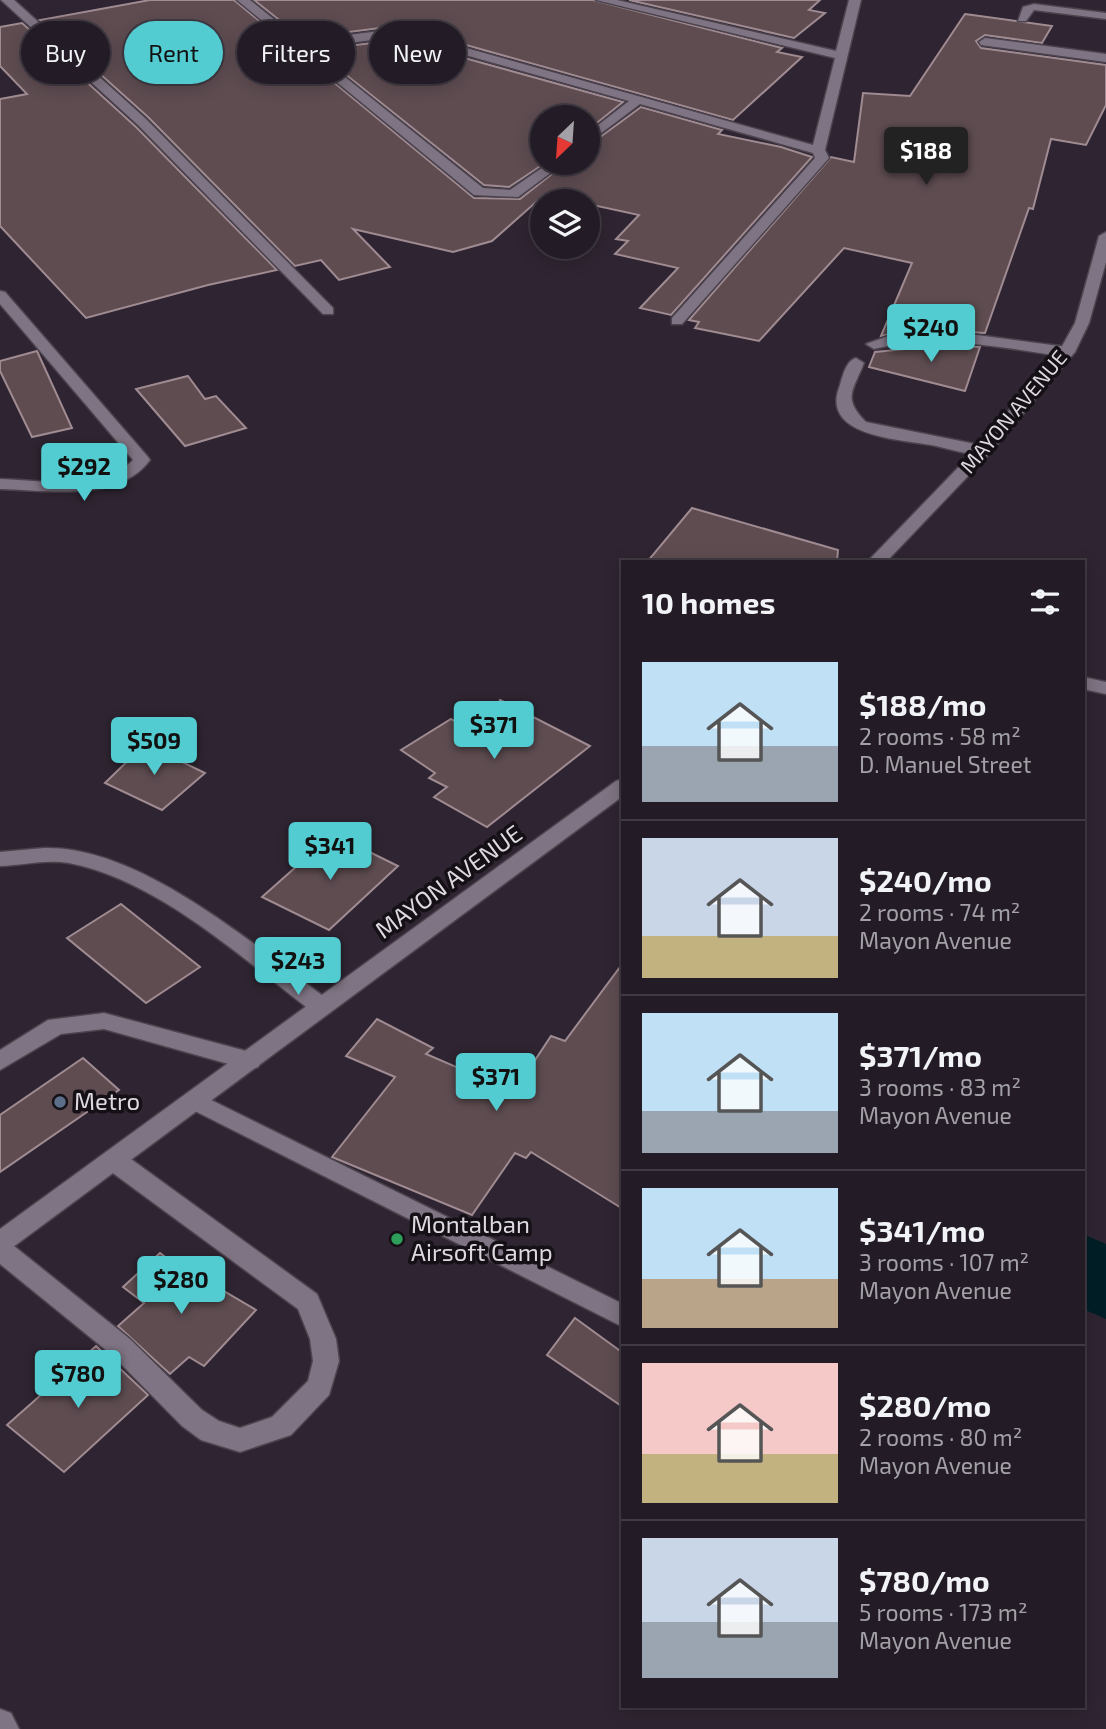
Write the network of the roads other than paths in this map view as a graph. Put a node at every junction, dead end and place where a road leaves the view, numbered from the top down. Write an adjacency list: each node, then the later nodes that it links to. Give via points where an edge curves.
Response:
1 (7, 0): 19 (street, via 142,122)
2 (243, 0): 7 (street)
3 (603, 0): 10 (street)
4 (855, 0): 10 (street)
5 (1106, 16): 6 (street, via 1034,7 1027,9)
6 (1022, 19)
7 (270, 21)
8 (355, 38): 13 (street, via 402,37 434,43)
9 (985, 42): 11 (street)
10 (841, 55): 15 (street)
11 (1106, 58)
12 (348, 84): 16 (street, via 479,192 513,194)
13 (638, 100): 14 (street); 15 (street)
14 (600, 130)
15 (818, 150): 20 (street, via 822,158)
16 (540, 175)
17 (1106, 236): 22 (street, MAYON AVENUE, via 1082,323)
18 (0, 295): 25 (street, via 142,460 113,482)
19 (328, 311)
20 (677, 321)
21 (874, 344): 22 (street, via 888,338 930,337)
22 (1067, 352): 24 (street, MAYON AVENUE)
23 (856, 363): 24 (street, via 842,398 843,408 860,425)
24 (984, 450): 26 (street, MAYON AVENUE)
25 (0, 484)
26 (878, 560)
27 (1085, 683): 28 (street)
28 (1106, 688)
29 (621, 787): 31 (street, MAYON AVENUE)
30 (0, 859): 31 (street, via 67,855 110,867 158,889)
31 (322, 1007): 33 (street, MAYON AVENUE)
32 (0, 1061): 33 (street, via 56,1026 104,1021)
33 (250, 1061): 34 (street, MAYON AVENUE)
34 (195, 1101): 35 (street, MAYON AVENUE); 38 (street)
35 (115, 1161): 36 (street, MAYON AVENUE); 37 (street, via 308,1302 321,1328 326,1361 320,1387 281,1426 240,1440 211,1431 121,1347)
36 (0, 1243)
37 (0, 1249)
38 (621, 1315)
39 (0, 1724): 40 (street)
40 (4, 1729)

